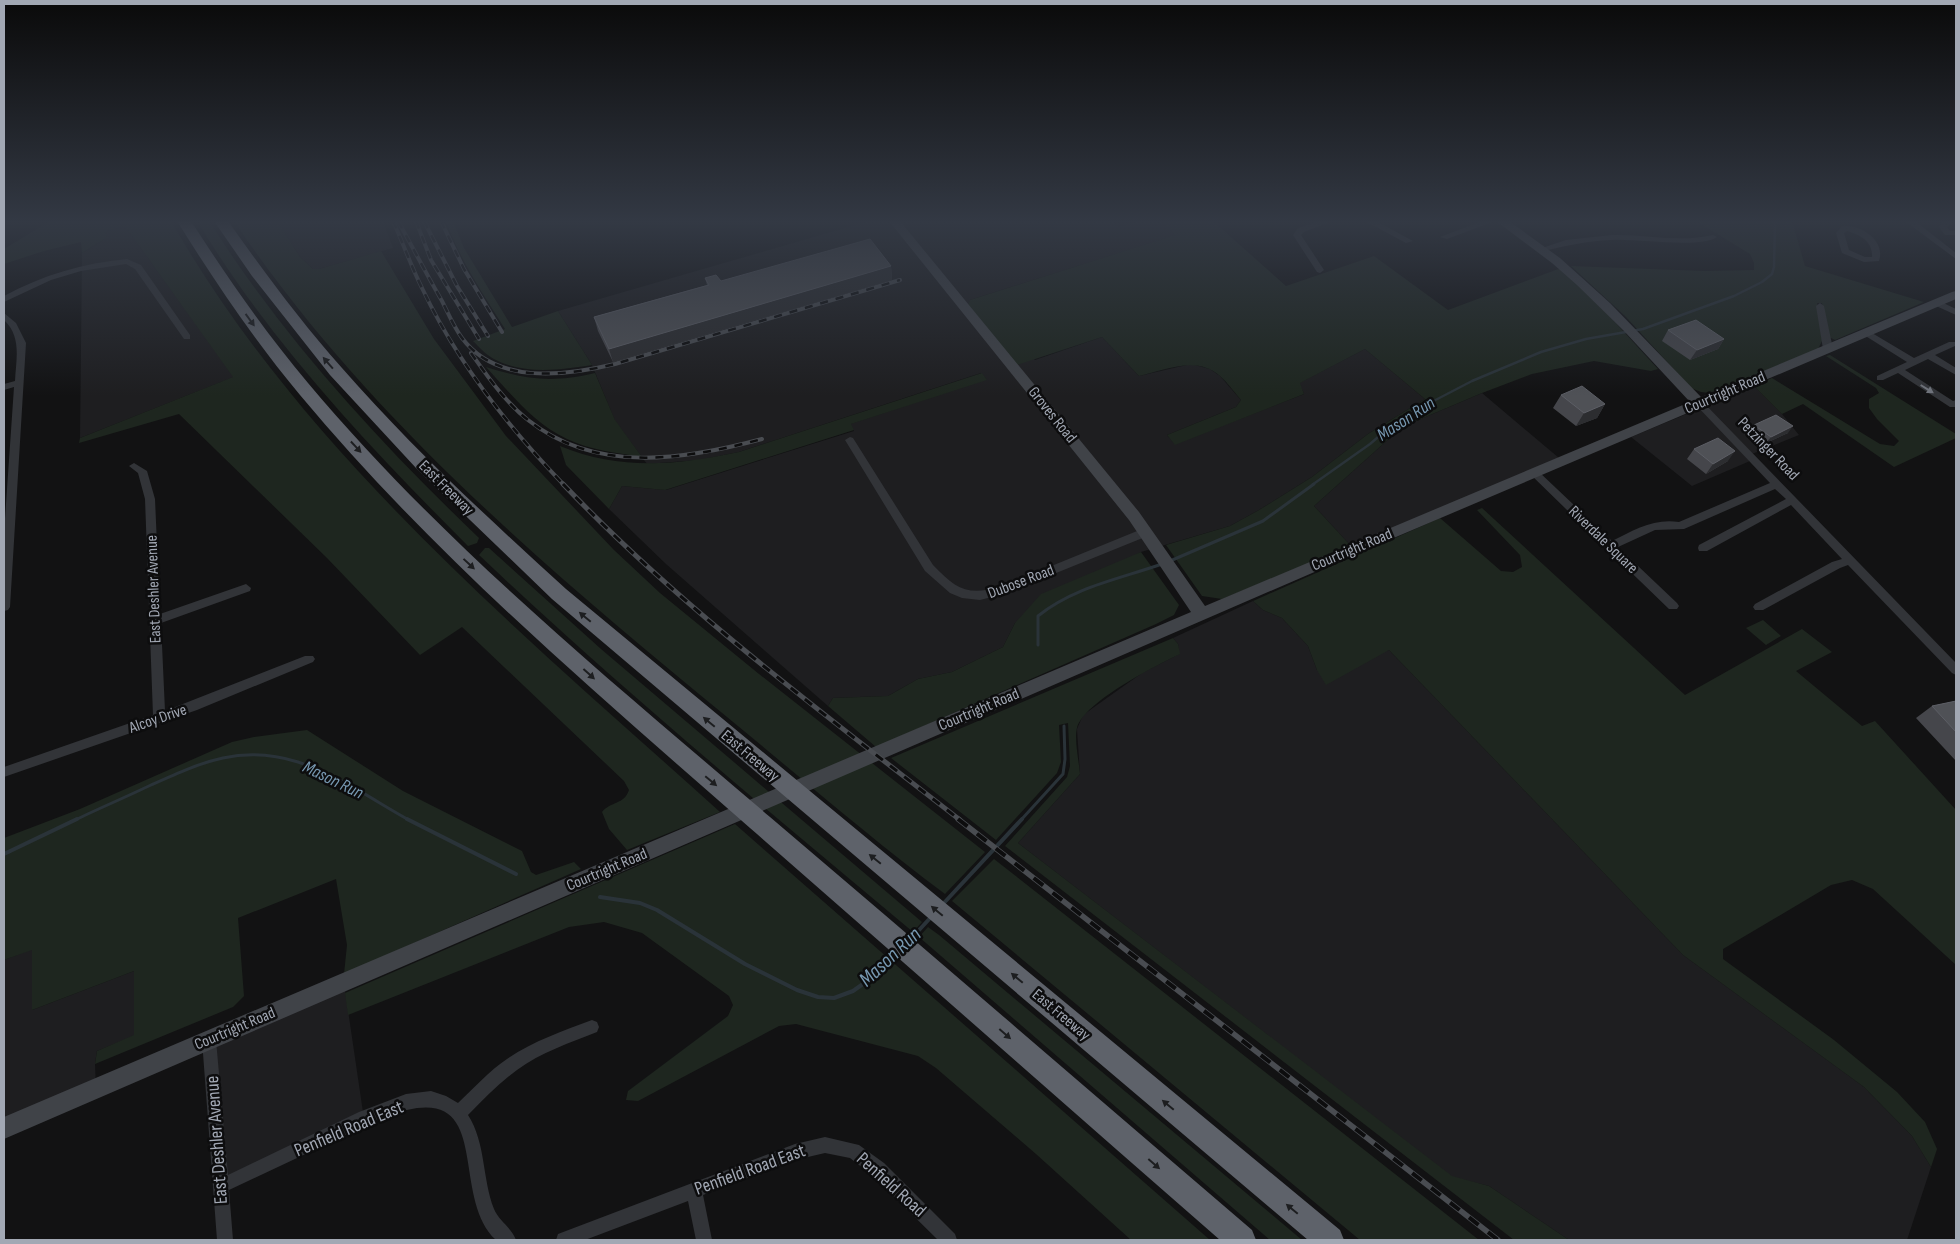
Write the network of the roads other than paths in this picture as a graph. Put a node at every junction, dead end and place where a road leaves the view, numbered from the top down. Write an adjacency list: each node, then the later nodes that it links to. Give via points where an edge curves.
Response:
1 (47, 279): 8 (street)
2 (146, 279): 14 (street)
3 (220, 279): 57 (highway, one-way to 57, via 323,411 417,512 502,595 609,692)
4 (262, 279): 58 (highway, East Freeway, one-way to 4, via 559,594 392,434 316,350)
5 (941, 279): 31 (street, Groves Road)
6 (1578, 279): 24 (street, Petzinger Road)
7 (1956, 295): 9 (street, Courtright Road)
8 (4, 299)
9 (1937, 303): 11 (street); 13 (street, Courtright Road)
10 (1820, 306): 16 (street)
11 (1956, 312)
12 (4, 316): 22 (street, via 20,333)
13 (1867, 333): 16 (street, Courtright Road); 18 (street)
14 (187, 337)
15 (1952, 344): 17 (street)
16 (1828, 349): 24 (street, Courtright Road)
17 (1930, 356): 18 (street); 20 (street)
18 (1914, 362): 19 (street)
19 (1899, 370): 21 (street); 25 (street, one-way to 25, via 1953,405)
20 (1956, 372)
21 (1880, 378)
22 (20, 383): 23 (street); 37 (street)
23 (4, 387)
24 (1699, 403): 28 (street, Courtright Road); 29 (street, Petzinger Road)
25 (1956, 403)
26 (850, 440): 31 (street, Dubose Road, via 929,568 963,596 983,597)
27 (134, 466): 40 (street, East Deshler Avenue, via 142,471 150,499)
28 (1534, 473): 32 (street, Riverdale Square); 39 (street, Courtright Road)
29 (1777, 484): 30 (street, Petzinger Road); 32 (street, via 1680,526 1653,526)
30 (1793, 500): 33 (street); 34 (street, Petzinger Road)
31 (1146, 532): 39 (street, Groves Road)
32 (1609, 547): 36 (street, Riverdale Square)
33 (1703, 548)
34 (1851, 560): 38 (street); 42 (street, Petzinger Road)
35 (246, 588): 40 (street)
36 (1673, 606)
37 (4, 607)
38 (1759, 607)
39 (1202, 615): 46 (street, Courtright Road)
40 (155, 620): 43 (street, East Deshler Avenue)
41 (309, 659): 43 (street, Alcoy Drive)
42 (1956, 670)
43 (159, 718): 44 (street, Alcoy Drive)
44 (4, 772)
45 (592, 1027): 47 (street, via 526,1056 503,1071)
46 (209, 1040): 48 (street, Courtright Road); 50 (street, East Deshler Avenue)
47 (460, 1112): 50 (street, Penfield Road East, via 431,1099 395,1104); 53 (street, via 472,1137 486,1209 500,1234)
48 (4, 1128)
49 (825, 1145): 51 (street, Penfield Road East, via 795,1152); 56 (street, Penfield Road, via 854,1151 878,1169)
50 (221, 1186): 52 (street, East Deshler Avenue)
51 (694, 1190): 54 (street, Penfield Road East); 55 (street)
52 (225, 1240)
53 (508, 1240)
54 (564, 1240)
55 (704, 1240)
56 (949, 1240)
57 (1242, 1240)
58 (1330, 1240)

